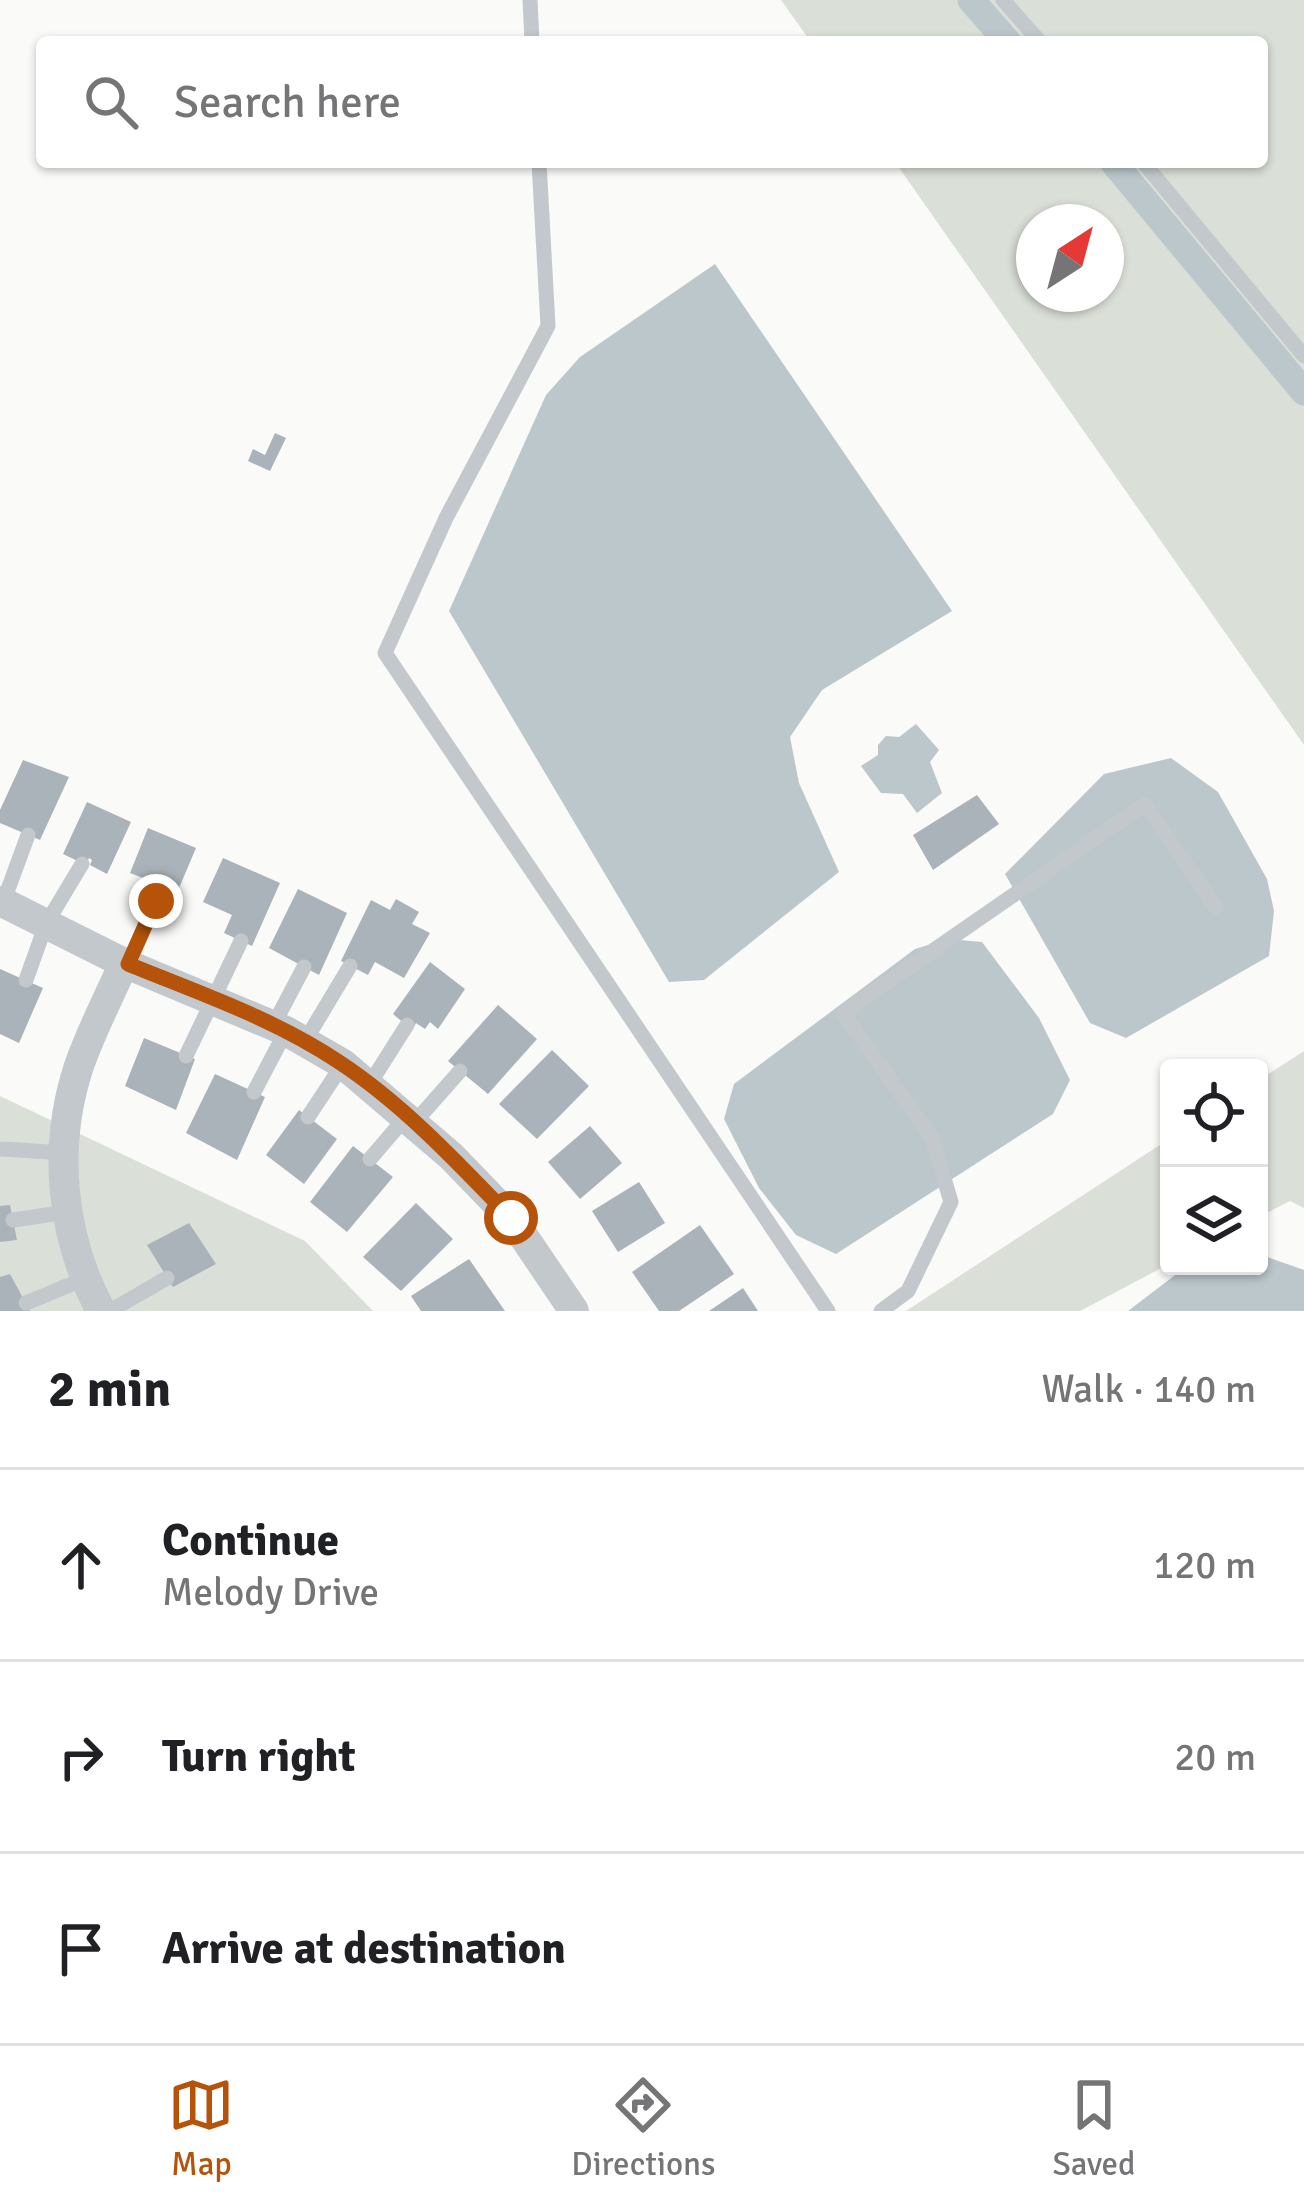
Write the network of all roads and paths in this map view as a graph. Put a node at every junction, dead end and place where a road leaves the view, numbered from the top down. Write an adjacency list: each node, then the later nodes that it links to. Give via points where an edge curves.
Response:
1 (530, 0): 3 (lane)
2 (1003, 0): 4 (lane)
3 (532, 36)
4 (1035, 36)
5 (539, 168): 39 (lane, via 548,326 385,653)
6 (1148, 168): 7 (lane)
7 (1304, 356)
8 (28, 835): 11 (lane)
9 (82, 864): 13 (lane)
10 (156, 901): 15 (lane)
11 (1, 905): 13 (street)
12 (1216, 908): 40 (lane, via 1145,804 843,1013 932,1138 951,1202 908,1291)
13 (46, 924): 15 (street); 18 (lane)
14 (241, 941): 19 (lane)
15 (126, 964): 19 (street); 30 (street, via 79,1066)
16 (350, 966): 21 (lane)
17 (304, 967): 21 (lane)
18 (26, 980)
19 (212, 998): 21 (street); 22 (lane)
20 (406, 1025): 25 (lane)
21 (288, 1033): 23 (street); 26 (lane)
22 (186, 1056)
23 (343, 1064): 25 (street); 27 (lane)
24 (460, 1071): 28 (lane)
25 (369, 1084): 28 (street)
26 (254, 1092)
27 (308, 1117)
28 (410, 1120): 31 (lane); 38 (street, via 511,1218)
29 (3, 1149): 30 (lane)
30 (65, 1153): 32 (street)
31 (370, 1159)
32 (67, 1212): 33 (lane); 35 (street)
33 (13, 1220)
34 (167, 1278): 37 (lane)
35 (84, 1280): 36 (lane); 37 (street)
36 (26, 1304)
37 (105, 1311)
38 (574, 1311)
39 (828, 1311)
40 (881, 1311)

